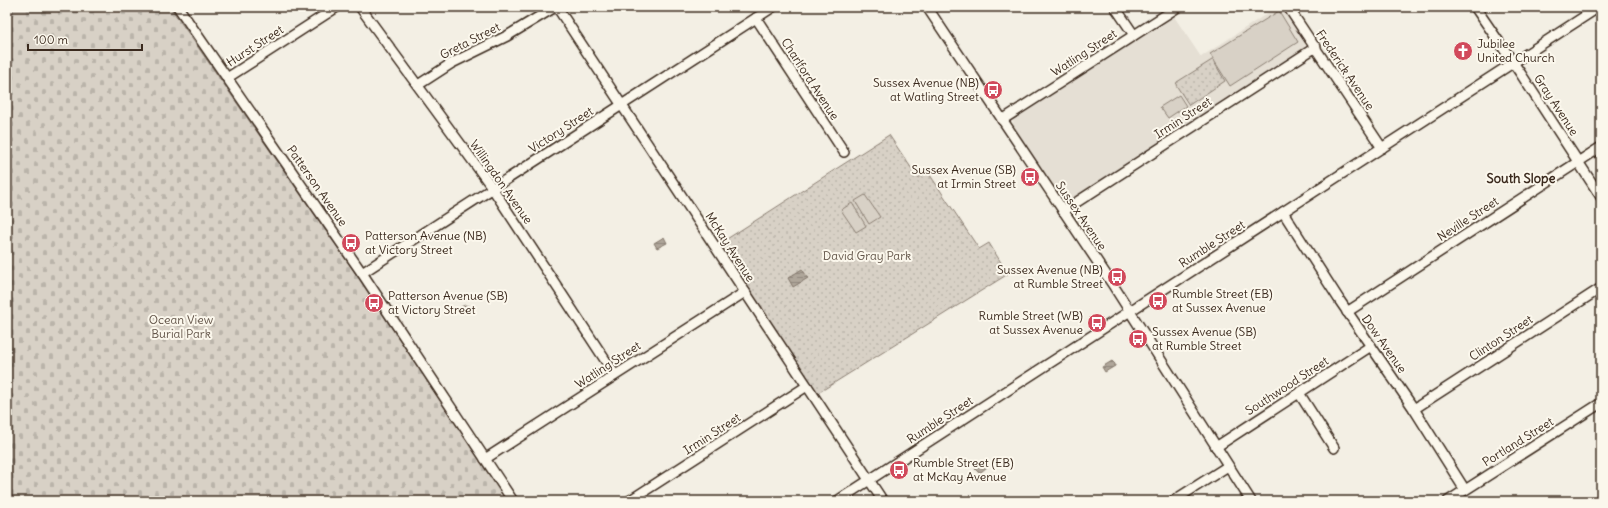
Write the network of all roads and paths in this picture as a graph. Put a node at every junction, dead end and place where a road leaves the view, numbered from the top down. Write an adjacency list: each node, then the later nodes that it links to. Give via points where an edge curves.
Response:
1 (178, 7): 16 (street, Patterson Avenue)
2 (337, 7): 16 (street, Hurst Street)
3 (360, 7): 17 (street, Willingdon Avenue)
4 (556, 7): 17 (street, Greta Street, via 508,36 452,63); 18 (street, McKay Avenue)
5 (773, 7): 12 (street, Victory Street)
6 (927, 7): 19 (street, Sussex Avenue)
7 (1115, 7): 13 (street)
8 (1178, 7): 13 (street, Watling Street)
9 (1288, 7): 14 (street, Frederick Avenue)
10 (1475, 7): 15 (street, Gray Avenue)
11 (1599, 7): 15 (street, Rumble Street)
12 (756, 18): 18 (street, Victory Street); 22 (street, Charlford Avenue)
13 (1134, 35): 19 (street, Watling Street)
14 (1316, 47): 21 (street, Frederick Avenue); 26 (street, Irmin Street)
15 (1513, 63): 21 (street, Rumble Street); 23 (street, Gray Avenue)
16 (227, 78): 28 (street, Patterson Avenue)
17 (418, 85): 24 (street, Willingdon Avenue)
18 (622, 105): 24 (street, Victory Street); 30 (street, McKay Avenue)
19 (1002, 120): 26 (street, Sussex Avenue)
20 (1601, 146): 23 (street, Neville Street)
21 (1382, 148): 27 (street, Rumble Street)
22 (844, 152)
23 (1577, 162): 25 (street, Gray Avenue); 32 (street, Neville Street)
24 (493, 189): 28 (street, Victory Street); 34 (street, Willingdon Avenue)
25 (1601, 197)
26 (1063, 211): 31 (street, Sussex Avenue)
27 (1283, 212): 31 (street, Rumble Street); 32 (street, Dow Avenue)
28 (362, 272): 41 (street, Patterson Avenue)
29 (1601, 288): 38 (street, Clinton Street)
30 (745, 292): 34 (street, Watling Street); 35 (street, McKay Avenue)
31 (1129, 312): 39 (street, Sussex Avenue); 43 (street, Rumble Street)
32 (1347, 312): 33 (street, Dow Avenue)
33 (1371, 346): 36 (street, Southwood Street); 38 (street, Dow Avenue)
34 (616, 375): 41 (street, Watling Street)
35 (807, 386): 43 (street, McKay Avenue); 46 (street, Irmin Street)
36 (1299, 393): 39 (street, Southwood Street); 40 (street)
37 (1601, 403): 44 (street, Portland Street)
38 (1414, 409): 44 (street, Dow Avenue)
39 (1216, 447): 42 (street, Sussex Avenue)
40 (1334, 448)
41 (485, 459): 45 (street, Patterson Avenue)
42 (1228, 466): 49 (street); 50 (street, Sussex Avenue)
43 (870, 480): 47 (street, Rumble Street); 48 (street, McKay Avenue)
44 (1465, 490): 51 (street, Portland Street)
45 (513, 501)
46 (629, 501)
47 (837, 501)
48 (883, 501)
49 (1173, 501)
50 (1251, 501)
51 (1448, 501)

